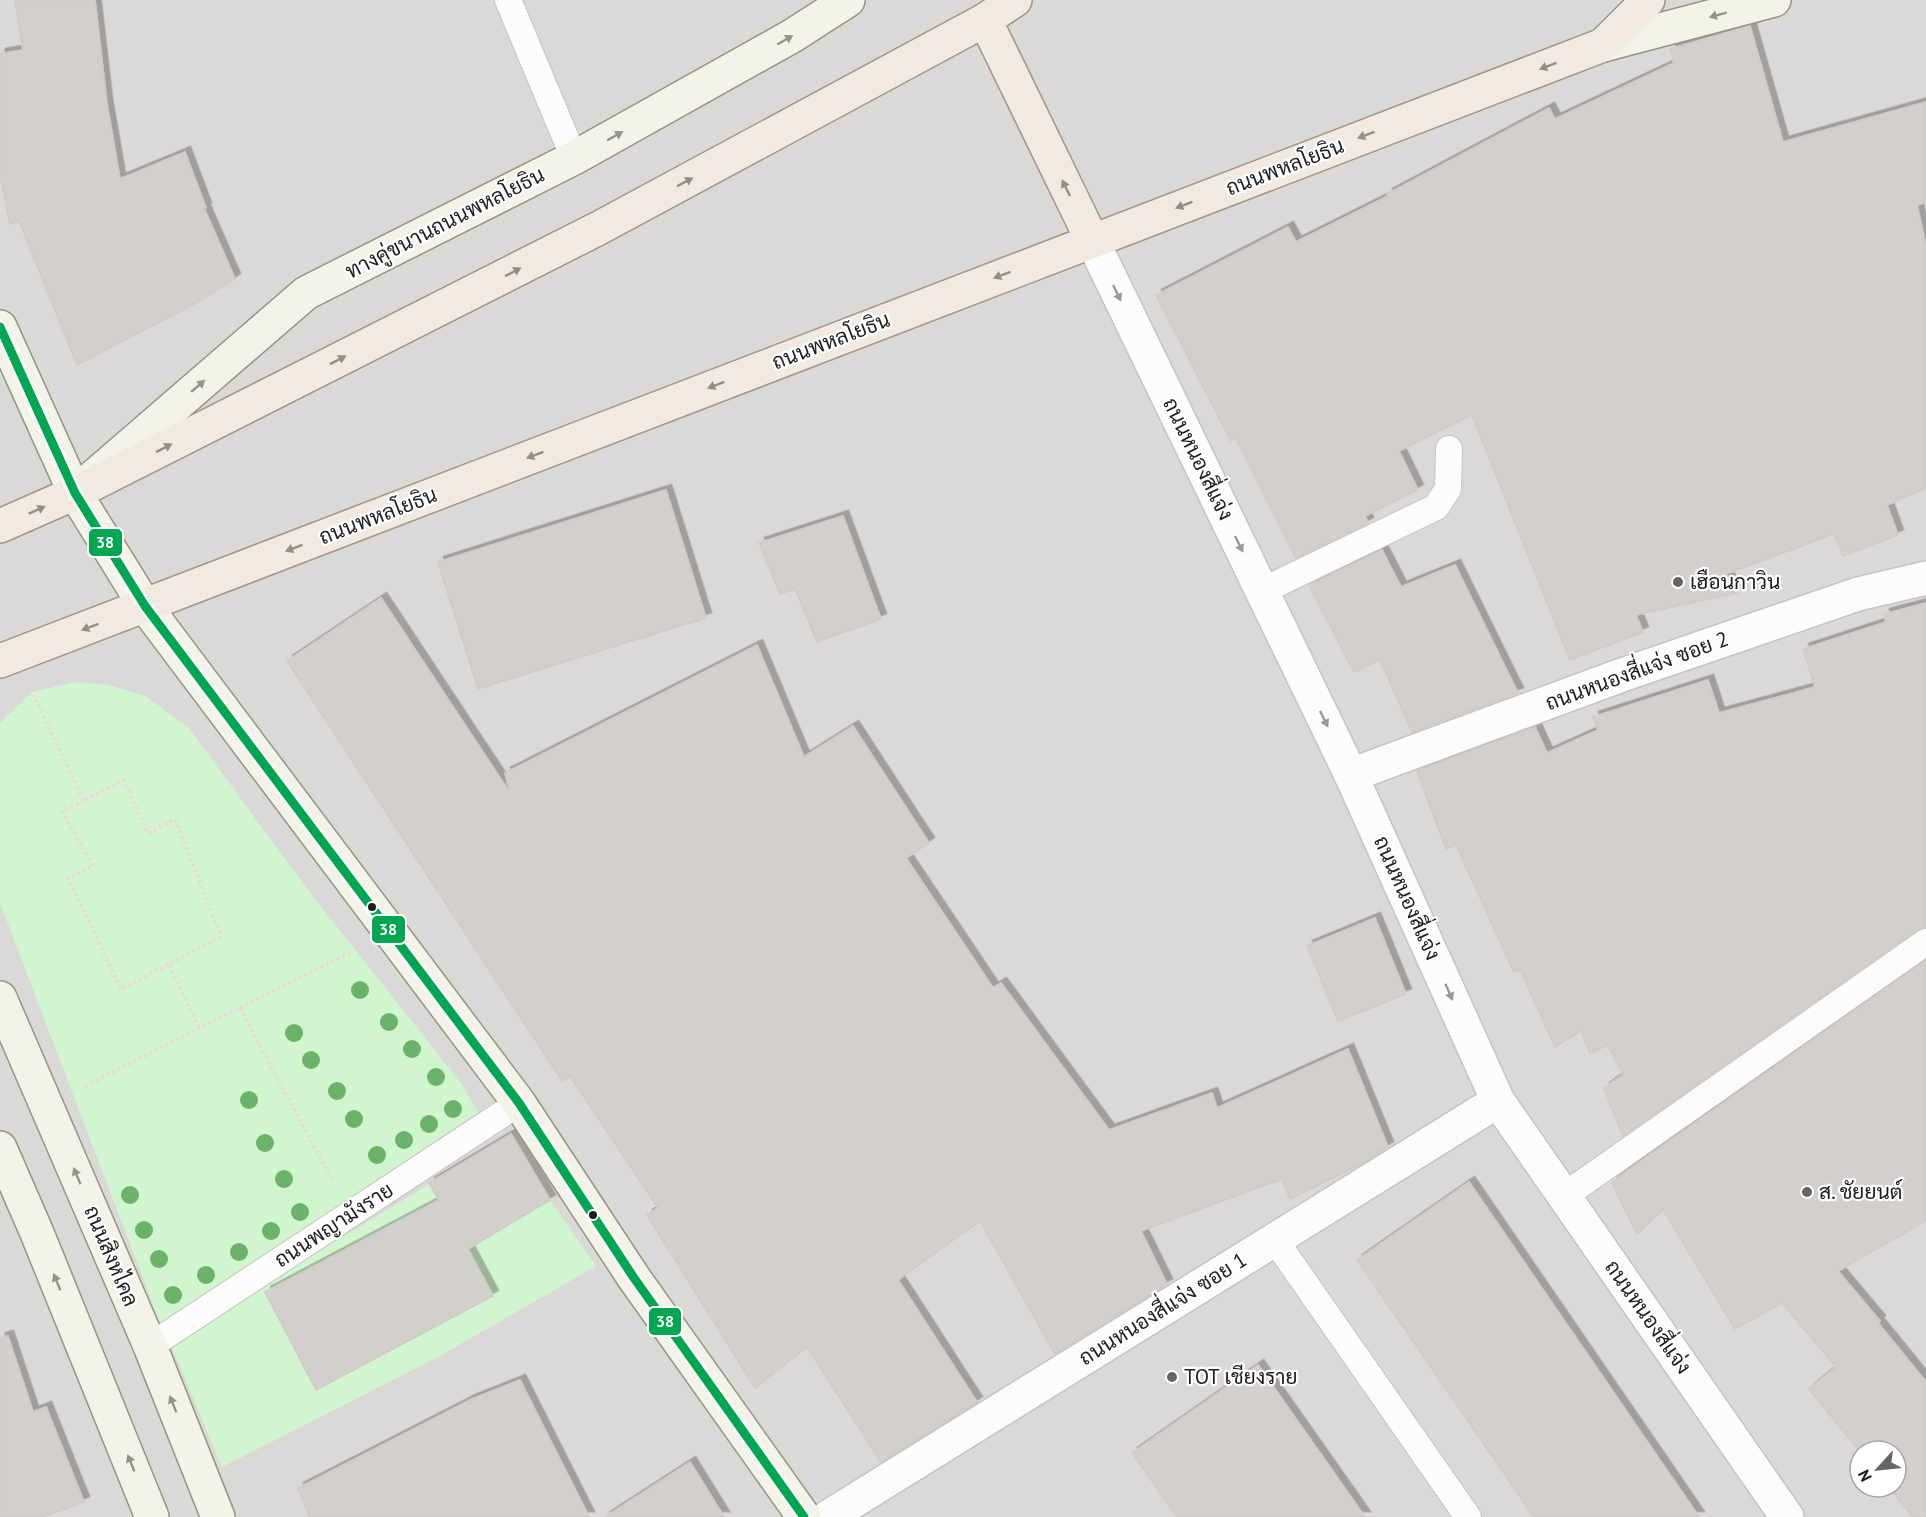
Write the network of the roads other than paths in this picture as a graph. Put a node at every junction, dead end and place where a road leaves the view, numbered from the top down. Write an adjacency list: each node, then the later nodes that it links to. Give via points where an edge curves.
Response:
1 (508, 0): 8 (lane)
2 (848, 0): 8 (main road, ทางคู่ขนานถนนพหลโยธิน, one-way to 2, via 792,36)
3 (1015, 0): 6 (main road)
4 (1648, 0): 7 (main road, ถนนพหลโยธิน)
5 (1774, 0): 7 (main road, one-way to 7)
6 (985, 20): 9 (main road, one-way to 6); 12 (main road, one-way to 6, via 600,228)
7 (1603, 45): 9 (main road, ถนนพหลโยธิน, one-way to 9)
8 (574, 158): 12 (main road, ทางคู่ขนานถนนพหลโยธิน, one-way to 8, via 306,294)
9 (1092, 240): 15 (street, ถนนหนองสี่แจ่ง, one-way to 15); 16 (main road, ถนนพหลโยธิน, one-way to 16)
10 (0, 327): 12 (main road)
11 (1449, 449): 15 (lane, via 1448,489 1436,507)
12 (75, 493): 13 (main road, one-way to 12); 16 (main road)
13 (0, 526)
14 (1926, 578): 18 (street, ถนนหนองสี่แจ่ง ซอย 2, via 1858,594 1622,675)
15 (1262, 591): 18 (street, ถนนหนองสี่แจ่ง, one-way to 18)
16 (145, 606): 17 (main road, ถนนพหลโยธิน, one-way to 17); 22 (main road)
17 (0, 661)
18 (1352, 775): 21 (street, ถนนหนองสี่แจ่ง, one-way to 21)
19 (1926, 942): 24 (lane)
20 (0, 998): 26 (main road, ถนนสิงหไคล, one-way to 20)
21 (1498, 1101): 24 (street, ถนนหนองสี่แจ่ง); 25 (street, ถนนหนองสี่แจ่ง ซอย 1)
22 (519, 1103): 26 (lane, ถนนพญามังราย); 29 (main road, via 634,1278)
23 (0, 1148): 27 (main road, one-way to 23)
24 (1564, 1196): 32 (street, ถนนหนองสี่แจ่ง)
25 (1275, 1240): 30 (street, ถนนหนองสี่แจ่ง ซอย 1); 31 (lane)
26 (150, 1346): 28 (main road, ถนนสิงหไคล, one-way to 26)
27 (152, 1517)
28 (218, 1517)
29 (804, 1517)
30 (828, 1517)
31 (1468, 1517)
32 (1786, 1517)

